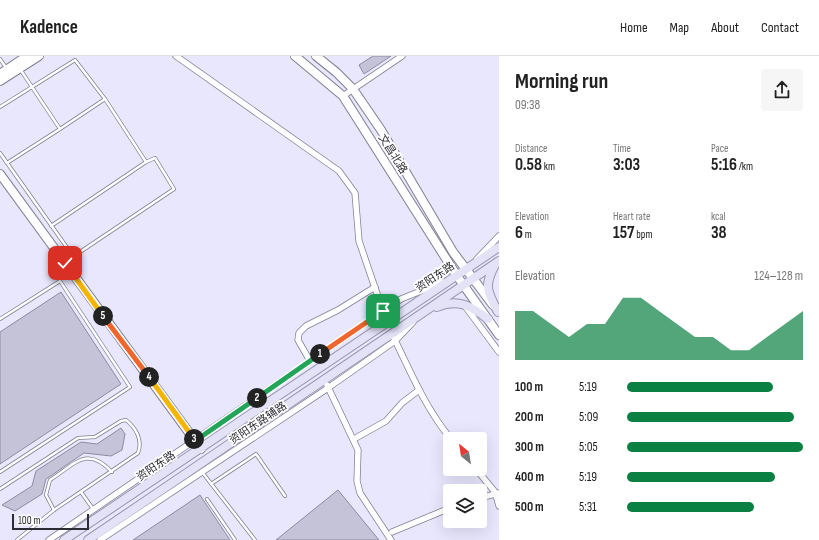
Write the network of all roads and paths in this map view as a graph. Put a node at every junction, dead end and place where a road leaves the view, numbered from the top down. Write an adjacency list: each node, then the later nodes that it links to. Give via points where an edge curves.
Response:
1 (27, 56): 9 (street)
2 (39, 56): 8 (street)
3 (176, 56): 30 (street, via 332,166 348,182 355,193 359,241)
4 (295, 56): 13 (street, 文昌北路)
5 (316, 56): 12 (street)
6 (402, 56): 12 (street)
7 (0, 59): 9 (lane)
8 (20, 69): 10 (street); 11 (lane)
9 (3, 72)
10 (0, 81)
11 (32, 87): 14 (lane, via 75,60); 15 (lane); 16 (lane)
12 (353, 89): 13 (street); 26 (street, via 381,130)
13 (343, 96): 27 (street, 文昌北路)
14 (106, 100): 16 (lane); 18 (lane)
15 (0, 107)
16 (60, 128): 19 (lane)
17 (0, 153): 19 (lane)
18 (146, 162): 22 (lane); 22 (lane, via 155,158 174,189 80,252 68,249)
19 (7, 163): 22 (lane)
20 (0, 174): 46 (street)
21 (0, 182): 46 (street)
22 (51, 226)
23 (498, 237): 26 (street)
24 (499, 247): 26 (main road, 资阳东路)
25 (498, 261): 28 (main road, 资阳东路); 33 (main road, via 488,277 488,290)
26 (466, 270): 27 (main road, 资阳东路); 28 (street)
27 (457, 276): 29 (street, 文昌北路); 32 (street, 资阳东路辅路, via 401,299); 37 (main road, 资阳东路)
28 (473, 279): 29 (main road, 资阳东路); 33 (street)
29 (463, 286): 34 (main road, 资阳东路); 36 (street, 文昌北路)
30 (375, 287): 32 (street); 41 (street, via 306,326 299,333 298,340)
31 (464, 304): 34 (main road, via 447,303); 36 (main road); 40 (street)
32 (383, 311): 37 (street); 41 (street, 资阳东路辅路)
33 (499, 311)
34 (420, 315): 39 (main road, 资阳东路)
35 (0, 319): 49 (lane, via 60,281 130,387)
36 (488, 319): 38 (street, 文昌北路)
37 (387, 323): 47 (main road, 资阳东路)
38 (499, 335)
39 (394, 337): 42 (main road, 资阳东路); 43 (street)
40 (499, 352)
41 (310, 361): 46 (street, 资阳东路辅路)
42 (326, 384): 45 (street); 48 (main road, 资阳东路)
43 (419, 390): 44 (street); 45 (street, via 402,403 386,421)
44 (446, 432)
45 (354, 439): 72 (street, via 358,450 357,481 360,493)
46 (193, 442): 47 (street); 61 (street, 资阳东路辅路)
47 (199, 450): 63 (main road, 资阳东路)
48 (200, 469): 52 (lane); 65 (main road, 资阳东路)
49 (0, 472)
50 (112, 472): 53 (lane, via 138,453 141,445 140,437 126,420 95,437 78,438); 54 (lane); 60 (lane, via 103,462 87,457 50,480 46,495)
51 (482, 476): 55 (street)
52 (211, 484): 56 (lane, via 256,454); 71 (lane)
53 (0, 489)
54 (81, 492): 60 (lane); 61 (lane)
55 (498, 494): 57 (street); 59 (street)
56 (285, 496)
57 (487, 496)
58 (207, 499): 70 (lane)
59 (499, 506)
60 (54, 510): 66 (lane)
61 (94, 510): 63 (street); 67 (street, 资阳东路辅路)
62 (443, 511): 64 (street)
63 (99, 517): 68 (main road, 资阳东路)
64 (392, 532)
65 (102, 537): 69 (main road, 资阳东路)
66 (16, 540)
67 (49, 540)
68 (64, 540)
69 (88, 540)
70 (235, 540)
71 (255, 540)
72 (391, 540)

